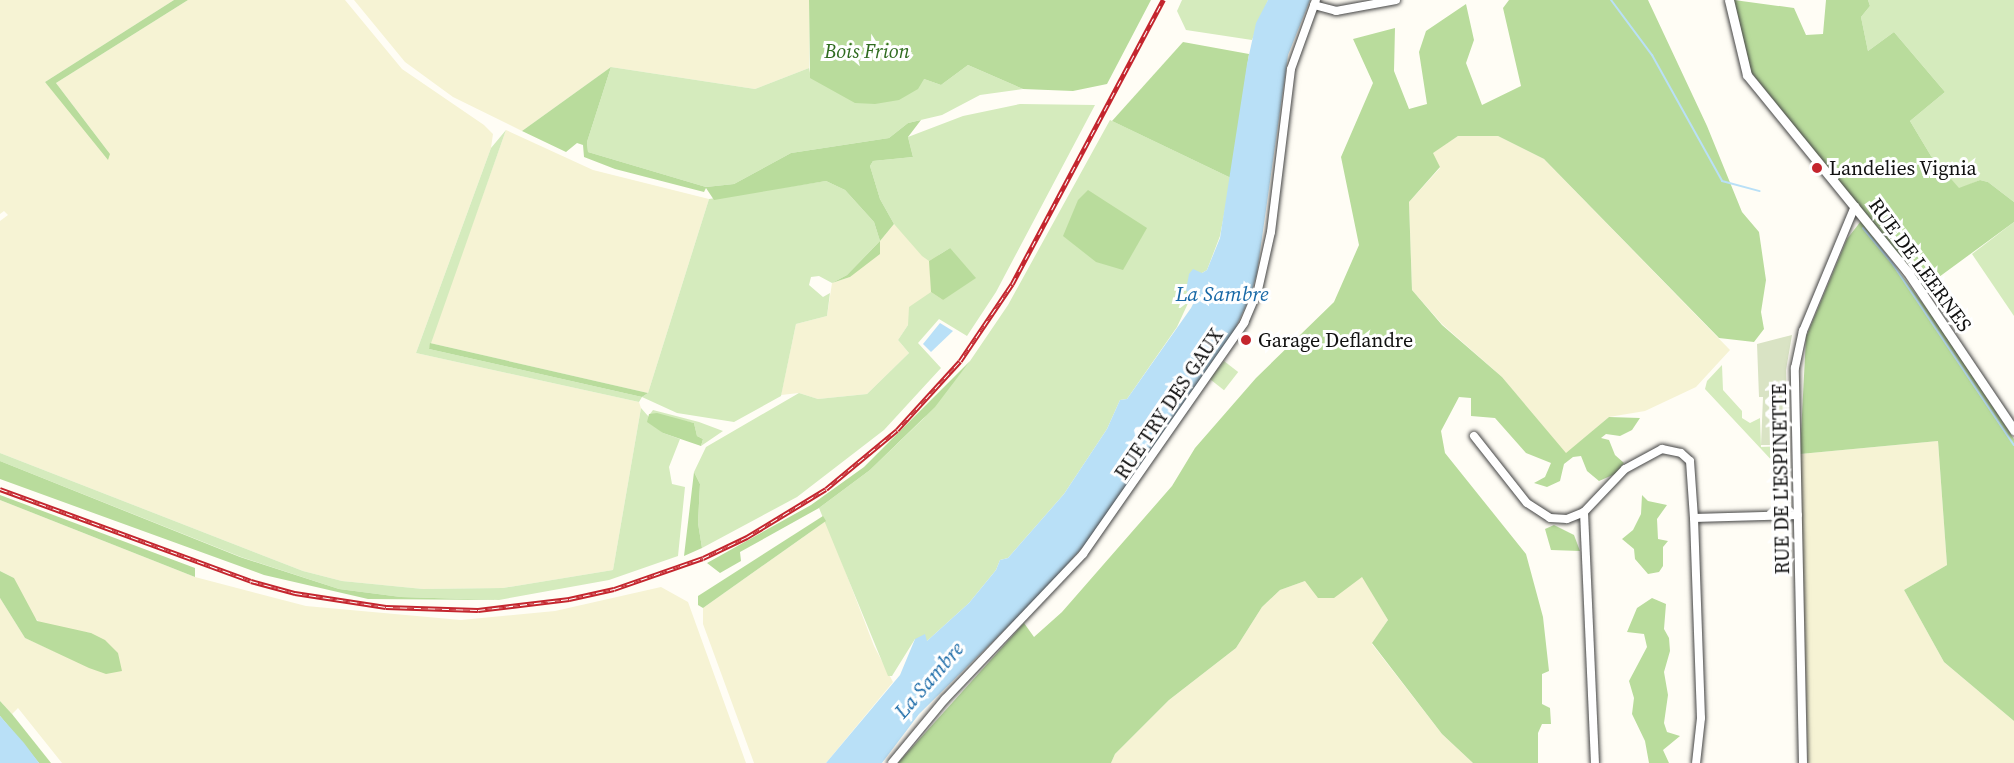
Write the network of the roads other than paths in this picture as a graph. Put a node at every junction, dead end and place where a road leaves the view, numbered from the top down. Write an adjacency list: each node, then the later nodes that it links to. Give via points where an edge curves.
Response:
1 (1396, 0): 3 (street, via 1336,11)
2 (1729, 0): 4 (street, RUE DE LEERNES, via 1747,75)
3 (1315, 2): 10 (street, RUE TRY DES GAUX, via 1291,69 1271,232 1251,308 1114,512 1050,592 945,699)
4 (1855, 206): 5 (street, RUE DE LEERNES, via 1906,271); 8 (street, RUE DE L'ESPINETTE, via 1798,352 1794,388)
5 (2014, 430)
6 (1474, 436): 7 (street, via 1535,510 1550,518 1567,519)
7 (1584, 512): 9 (street, via 1625,469 1662,449 1681,453 1690,461); 11 (street)
8 (1798, 515): 9 (street); 13 (street, RUE DE L'ESPINETTE)
9 (1695, 518): 12 (street, via 1701,718)
10 (892, 763)
11 (1595, 763)
12 (1696, 763)
13 (1803, 763)

